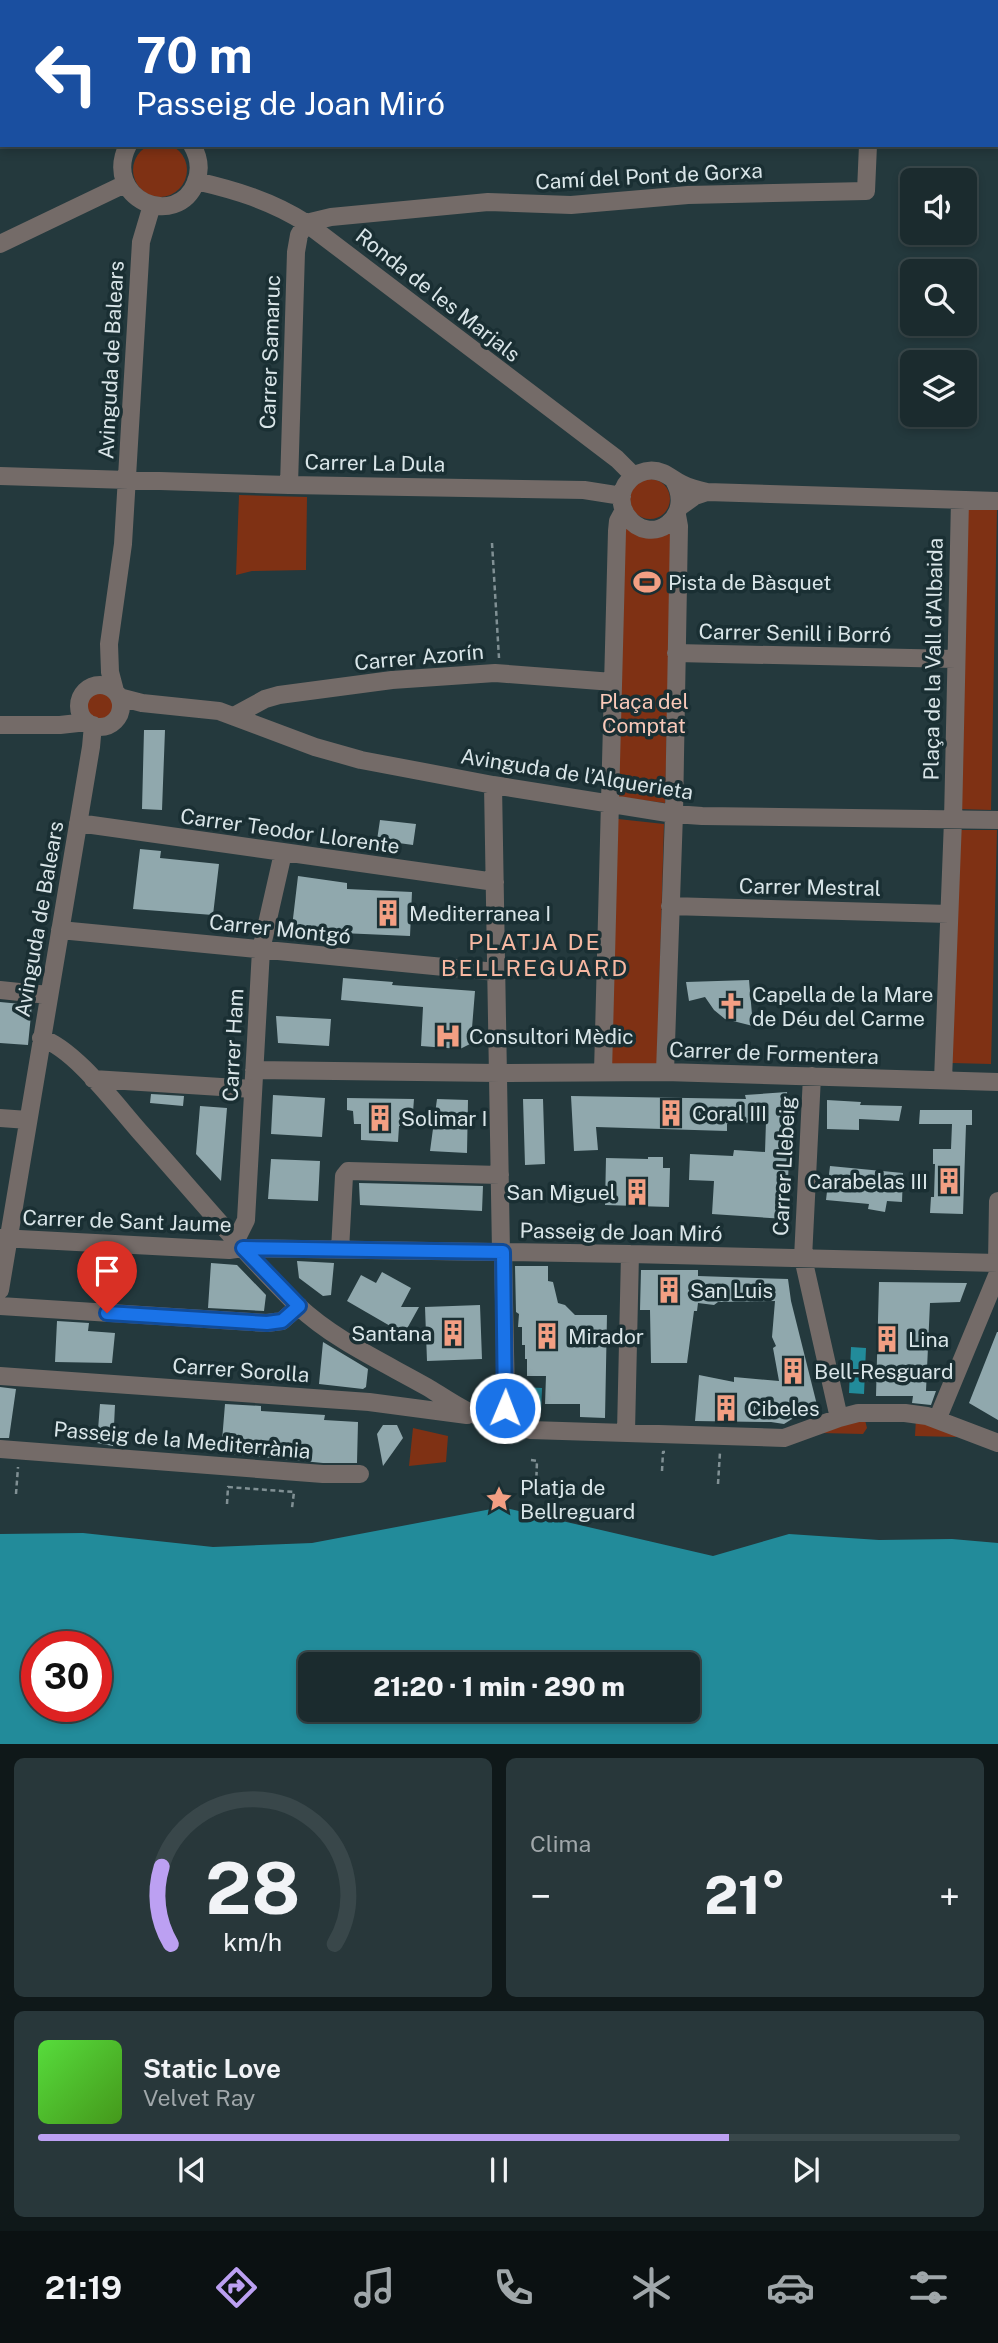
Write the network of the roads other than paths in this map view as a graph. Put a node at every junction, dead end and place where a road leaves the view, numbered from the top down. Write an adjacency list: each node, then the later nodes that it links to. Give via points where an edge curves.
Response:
1 (127, 147): 5 (street, via 121,168)
2 (193, 147): 4 (street, via 199,165)
3 (868, 147): 7 (street, Camí del Pont de Gorxa, via 866,191 688,195 570,205 488,202)
4 (196, 181): 6 (street, via 180,201); 7 (street, Ronda de les Marjals, via 238,191)
5 (125, 184): 6 (street, via 138,199); 8 (street)
6 (152, 205): 11 (street, Avinguda de Balears, via 141,242)
7 (306, 223): 10 (street, Ronda de les Marjals); 13 (street, Carrer Samaruc, via 296,252)
8 (0, 244)
9 (0, 476): 11 (street, Carrer La Dula)
10 (634, 476): 12 (street, via 656,470); 17 (street)
11 (127, 480): 13 (street, Carrer La Dula); 19 (street, Avinguda de Balears, via 119,587)
12 (673, 480): 14 (street); 18 (street, via 679,488)
13 (289, 485): 17 (street, Carrer La Dula, via 584,490)
14 (708, 492): 15 (street); 18 (street, via 695,496)
15 (960, 500): 16 (street); 21 (street, Plaça de la Vall d’Albaida)
16 (998, 501)
17 (623, 503): 18 (street, via 636,525 652,530 663,528); 22 (street, via 617,527)
18 (679, 511): 20 (street)
19 (109, 644): 23 (street); 24 (street)
20 (676, 653): 21 (street, Carrer Senill i Borró); 33 (street)
21 (956, 659): 34 (street, Plaça de la Vall d’Albaida)
22 (613, 682): 27 (street, Carrer Azorín, via 500,673 392,681 278,695); 32 (street)
23 (90, 688): 24 (street, via 103,685); 25 (street)
24 (117, 694): 26 (street); 28 (street, via 120,711)
25 (80, 704): 28 (street, via 83,717); 30 (street)
26 (159, 706): 27 (street, Avinguda de l’Alquerieta); 28 (street)
27 (234, 716): 31 (street, Avinguda de l’Alquerieta, via 350,758)
28 (101, 722): 30 (street); 36 (street, Avinguda de Balears)
29 (0, 724): 30 (street)
30 (41, 724)
31 (493, 785): 32 (street, Avinguda de l’Alquerieta); 38 (street)
32 (609, 804): 33 (street, Avinguda de l’Alquerieta); 48 (street)
33 (674, 814): 34 (street, Avinguda de l’Alquerieta); 39 (street)
34 (953, 820): 35 (street, Avinguda de l’Alquerieta); 40 (street, Plaça de la Vall d’Albaida)
35 (998, 820)
36 (78, 823): 37 (street, Carrer Teodor Llorente); 41 (street, Avinguda de Balears)
37 (283, 853): 38 (street, Carrer Teodor Llorente); 42 (street, Carrer Ham)
38 (495, 882): 43 (street)
39 (670, 906): 40 (street, Carrer Mestral); 49 (street)
40 (949, 914): 53 (street, Plaça de la Vall d’Albaida)
41 (60, 930): 42 (street, Carrer Montgó); 45 (street, Avinguda de Balears)
42 (261, 950): 43 (street, Carrer Montgó); 47 (street, Carrer Ham)
43 (496, 972): 50 (street)
44 (0, 990): 45 (street)
45 (48, 995): 46 (street, Avinguda de Balears)
46 (41, 1038): 52 (street, via 64,1050); 57 (street, Avinguda de Balears)
47 (254, 1070): 50 (street, Carrer de Formentera); 55 (street, Carrer Ham)
48 (603, 1072): 49 (street, Carrer de Formentera); 50 (street, Carrer de Formentera)
49 (665, 1072): 51 (street, Carrer de Formentera)
50 (498, 1073): 58 (street)
51 (811, 1076): 53 (street, Carrer de Formentera); 65 (street, Carrer Llebeig)
52 (93, 1079): 55 (street); 61 (street)
53 (943, 1080): 54 (street, Carrer de Formentera)
54 (998, 1082)
55 (253, 1089): 61 (street, Carrer Ham, via 246,1220)
56 (0, 1118): 57 (street)
57 (28, 1120): 60 (street, Avinguda de Balears)
58 (500, 1175): 62 (street, via 348,1171); 63 (street)
59 (998, 1201): 66 (street)
60 (4, 1238): 61 (street, Carrer de Sant Jaume, via 229,1250); 67 (street, Avinguda de Balears)
61 (240, 1244): 62 (street, Passeig de Joan Miró); 69 (street)
62 (340, 1250): 63 (street, Passeig de Joan Miró)
63 (502, 1252): 64 (street, Passeig de Joan Miró); 71 (street, Carrer Sorolla, via 506,1401 503,1414 495,1420)
64 (630, 1254): 65 (street, Passeig de Joan Miró); 74 (street)
65 (803, 1258): 66 (street, Passeig de Joan Miró); 72 (street, Carrer Llebeig)
66 (998, 1266): 73 (street)
67 (0, 1290)
68 (0, 1306): 69 (street, via 267,1323 282,1321)
69 (299, 1306): 71 (street, via 335,1334)
70 (0, 1376): 71 (street, Carrer Sorolla, via 369,1402)
71 (478, 1416)
72 (839, 1418): 73 (street, via 858,1413 905,1413); 74 (street, via 784,1438)
73 (937, 1420): 76 (street)
74 (626, 1424): 75 (street)
75 (530, 1430)
76 (998, 1443)
77 (5, 1449): 78 (street, Passeig de la Mediterrània)
78 (360, 1474)

